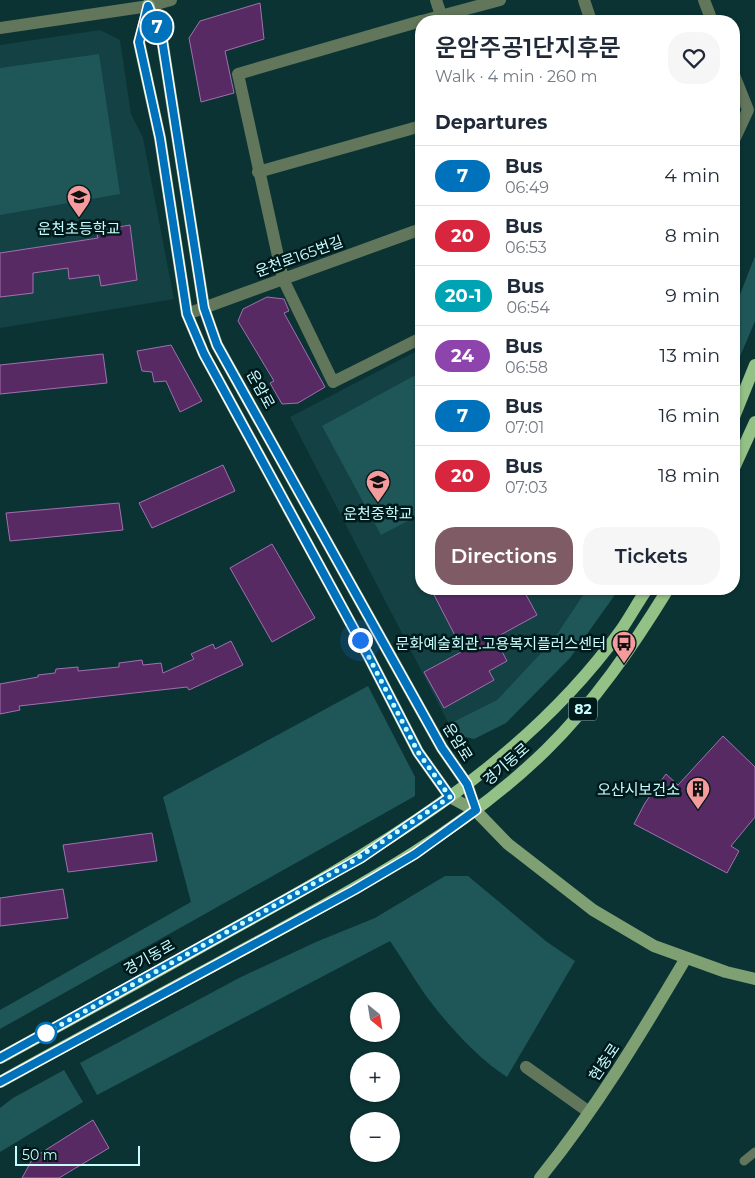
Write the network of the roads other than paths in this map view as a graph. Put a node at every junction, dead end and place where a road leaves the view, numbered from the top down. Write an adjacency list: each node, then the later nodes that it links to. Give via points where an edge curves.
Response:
1 (171, 0): 6 (street)
2 (436, 0): 7 (street)
3 (500, 0): 8 (street)
4 (584, 0): 9 (street)
5 (704, 0): 10 (street)
6 (148, 3): 12 (street); 21 (street, 운암로, via 162,39); 22 (street, via 139,42 160,138)
7 (441, 15)
8 (452, 15)
9 (590, 15)
10 (710, 15)
11 (415, 23): 18 (street, via 238,74)
12 (0, 28)
13 (740, 90): 14 (street)
14 (748, 110): 15 (street); 16 (street)
15 (740, 113)
16 (740, 127)
17 (415, 128): 18 (street)
18 (258, 172): 20 (street)
19 (415, 231): 20 (street, 운천로165번길)
20 (283, 279): 21 (street, 운천로165번길); 23 (street, via 333,382)
21 (204, 308): 22 (street, 운천로165번길); 30 (street, 운암로, via 217,345 442,748)
22 (187, 314): 31 (street, via 204,354 418,752)
23 (415, 341)
24 (755, 367): 25 (main road)
25 (740, 403)
26 (755, 422): 27 (main road)
27 (740, 455)
28 (643, 595): 30 (main road, 경기동로 / 82, via 621,630 585,675 543,719)
29 (664, 595): 32 (main road, 경기동로 / 82, via 612,674 576,718 530,765)
30 (467, 784): 31 (main road, 경기동로 / 82); 32 (street, 운암로)
31 (450, 797): 32 (street); 35 (main road, 경기동로 / 82, via 361,858)
32 (476, 810): 33 (street, via 508,844 593,910 654,946); 37 (main road, 경기동로 / 82, via 415,854 354,890)
33 (686, 958): 34 (street); 38 (street, 현충로, via 628,1056)
34 (755, 979)
35 (0, 1058)
36 (526, 1067): 38 (street)
37 (2, 1081)
38 (589, 1112): 41 (street, 현충로)
39 (755, 1152): 40 (lane)
40 (744, 1162)
41 (540, 1178)

